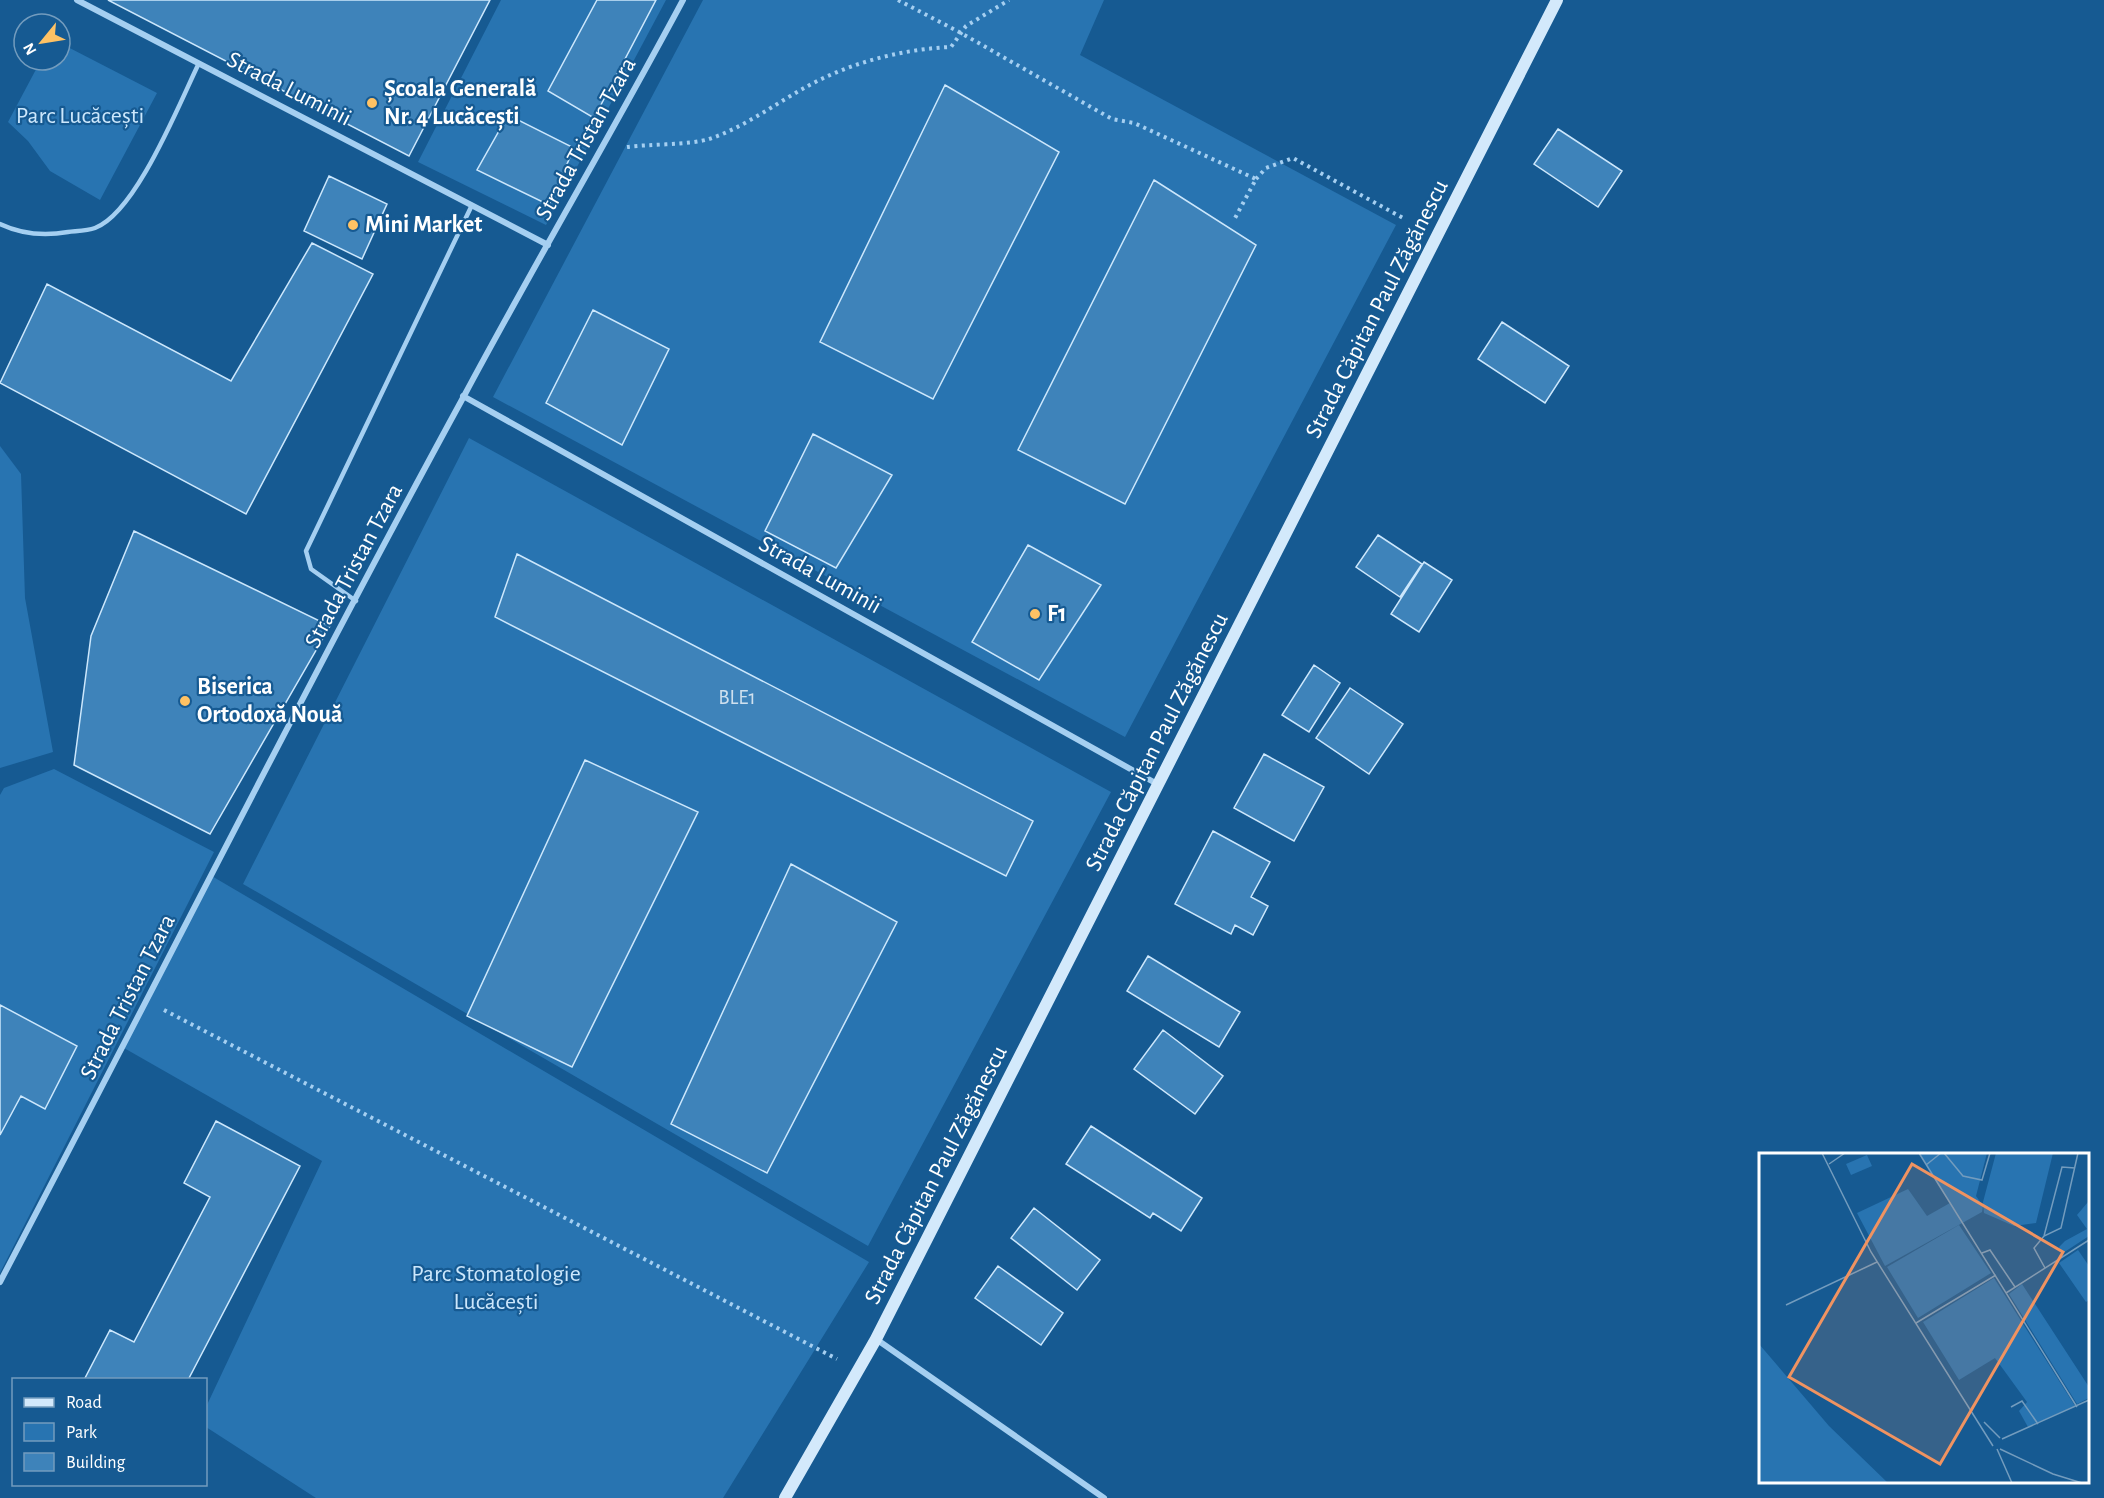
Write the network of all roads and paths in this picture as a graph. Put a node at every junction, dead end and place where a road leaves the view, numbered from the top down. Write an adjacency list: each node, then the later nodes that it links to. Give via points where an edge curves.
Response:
1 (77, 0): 7 (street, Strada Luminii)
2 (683, 0): 8 (street, Strada Tristan Tzara)
3 (898, 0): 6 (path)
4 (1009, 0): 6 (path)
5 (1557, 0): 17 (main road, Strada Căpitan Paul Zăgănescu)
6 (961, 33): 8 (path, via 951,47 923,48 870,60 809,85 708,139); 9 (path, via 1112,119 1134,123)
7 (199, 63): 10 (street, Strada Luminii); 13 (lane, via 140,184 120,211 95,228 53,235 15,231)
8 (602, 150): 14 (street, Strada Tristan Tzara)
9 (1256, 179): 11 (path, via 1266,168 1293,158); 12 (path)
10 (472, 205): 14 (street, Strada Luminii); 16 (lane, via 306,551 311,569)
11 (1403, 218)
12 (1234, 220)
13 (0, 224)
14 (548, 245): 15 (street, Strada Tristan Tzara)
15 (463, 396): 16 (street, Strada Tristan Tzara); 17 (street, Strada Luminii)
16 (356, 601): 18 (street, Strada Tristan Tzara, via 210,874)
17 (1160, 785): 20 (main road, Strada Căpitan Paul Zăgănescu)
18 (148, 1002): 19 (street, Strada Tristan Tzara); 21 (path)
19 (0, 1282)
20 (876, 1339): 21 (main road, Strada Căpitan Paul Zăgănescu); 23 (street)
21 (859, 1370): 22 (main road, Strada Căpitan Paul Zăgănescu)
22 (785, 1498)
23 (1104, 1498)

